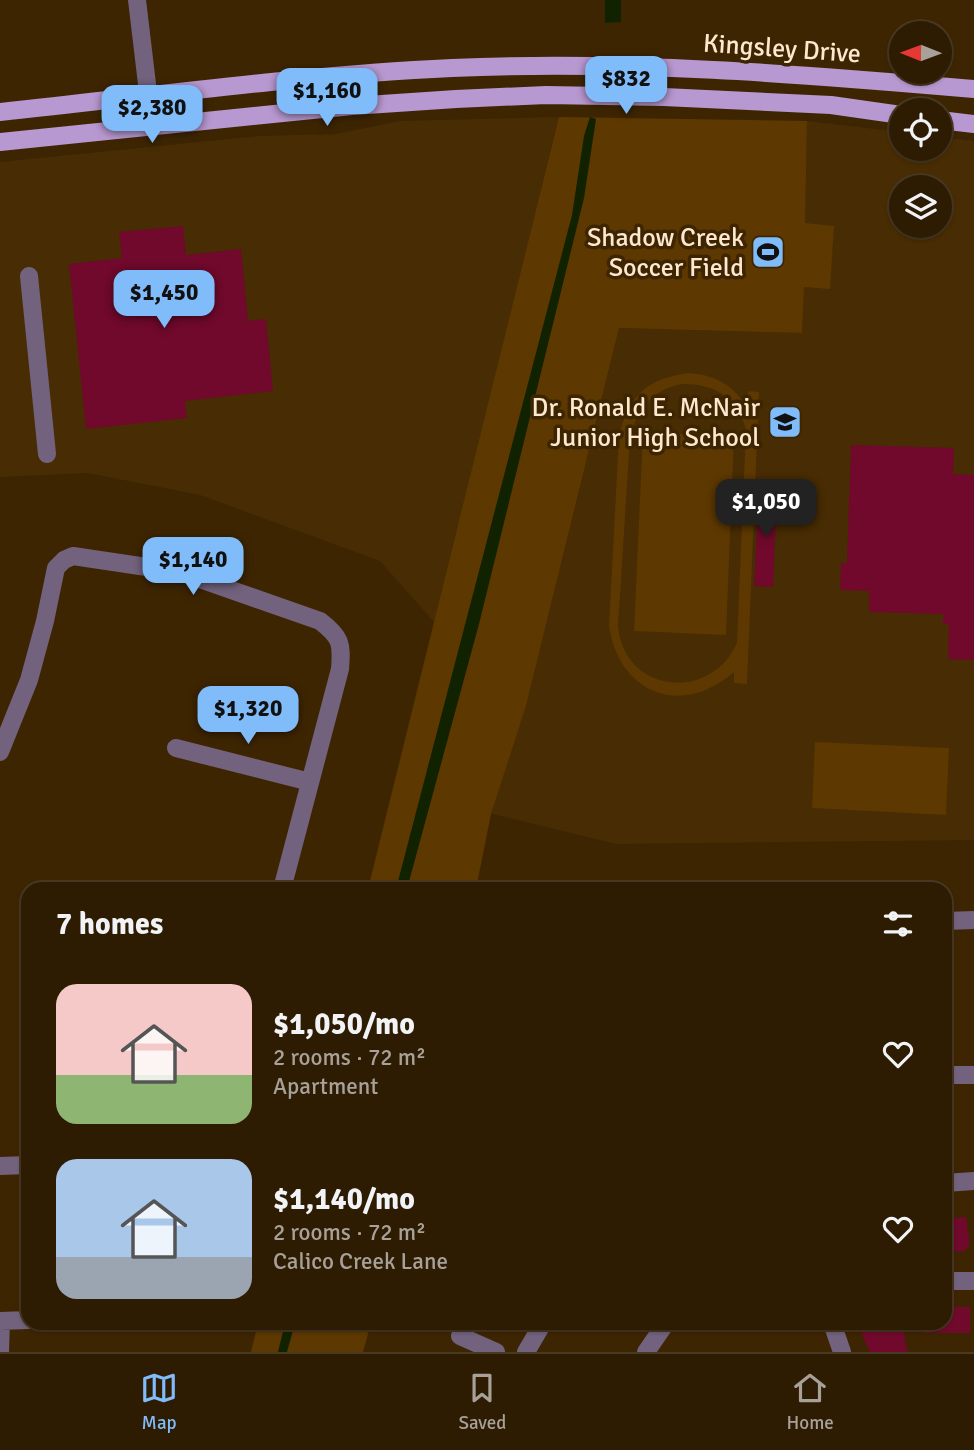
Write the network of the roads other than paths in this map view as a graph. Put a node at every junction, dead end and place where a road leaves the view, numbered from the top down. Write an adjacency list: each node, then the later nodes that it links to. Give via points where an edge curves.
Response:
1 (137, 0): 7 (street)
2 (547, 66): 3 (main road, Kingsley Drive); 4 (main road, Kingsley Drive, via 666,67); 6 (main road)
3 (349, 75): 7 (main road, Kingsley Drive); 9 (main road)
4 (833, 77): 5 (main road, Kingsley Drive); 8 (main road)
5 (974, 89)
6 (546, 95): 8 (main road, Kingsley Drive); 9 (main road, Kingsley Drive)
7 (149, 96): 10 (main road, Kingsley Drive); 14 (street)
8 (831, 105): 11 (main road, Kingsley Drive)
9 (352, 106): 14 (main road, Kingsley Drive)
10 (0, 112)
11 (889, 113)
12 (952, 121): 13 (main road)
13 (974, 124)
14 (152, 125): 15 (main road, Kingsley Drive)
15 (0, 142)
16 (29, 276): 17 (street)
17 (47, 454)
18 (176, 748): 20 (street)
19 (0, 752): 20 (street, via 29,680 56,568 73,556 180,572 320,621 337,634 342,649 340,669)
20 (310, 782): 21 (street)
21 (284, 882)
22 (974, 920): 23 (street)
23 (952, 921)
24 (952, 1075): 25 (street)
25 (974, 1075)
26 (21, 1165): 27 (street)
27 (0, 1166)
28 (974, 1181): 29 (street)
29 (952, 1183)
30 (974, 1281): 31 (street)
31 (952, 1282)
32 (21, 1320): 33 (street)
33 (0, 1321): 38 (street)
34 (539, 1330): 40 (street)
35 (661, 1330): 41 (street)
36 (834, 1330): 42 (street)
37 (460, 1336): 39 (street)
38 (0, 1352)
39 (496, 1352)
40 (526, 1352)
41 (646, 1352)
42 (842, 1352)

